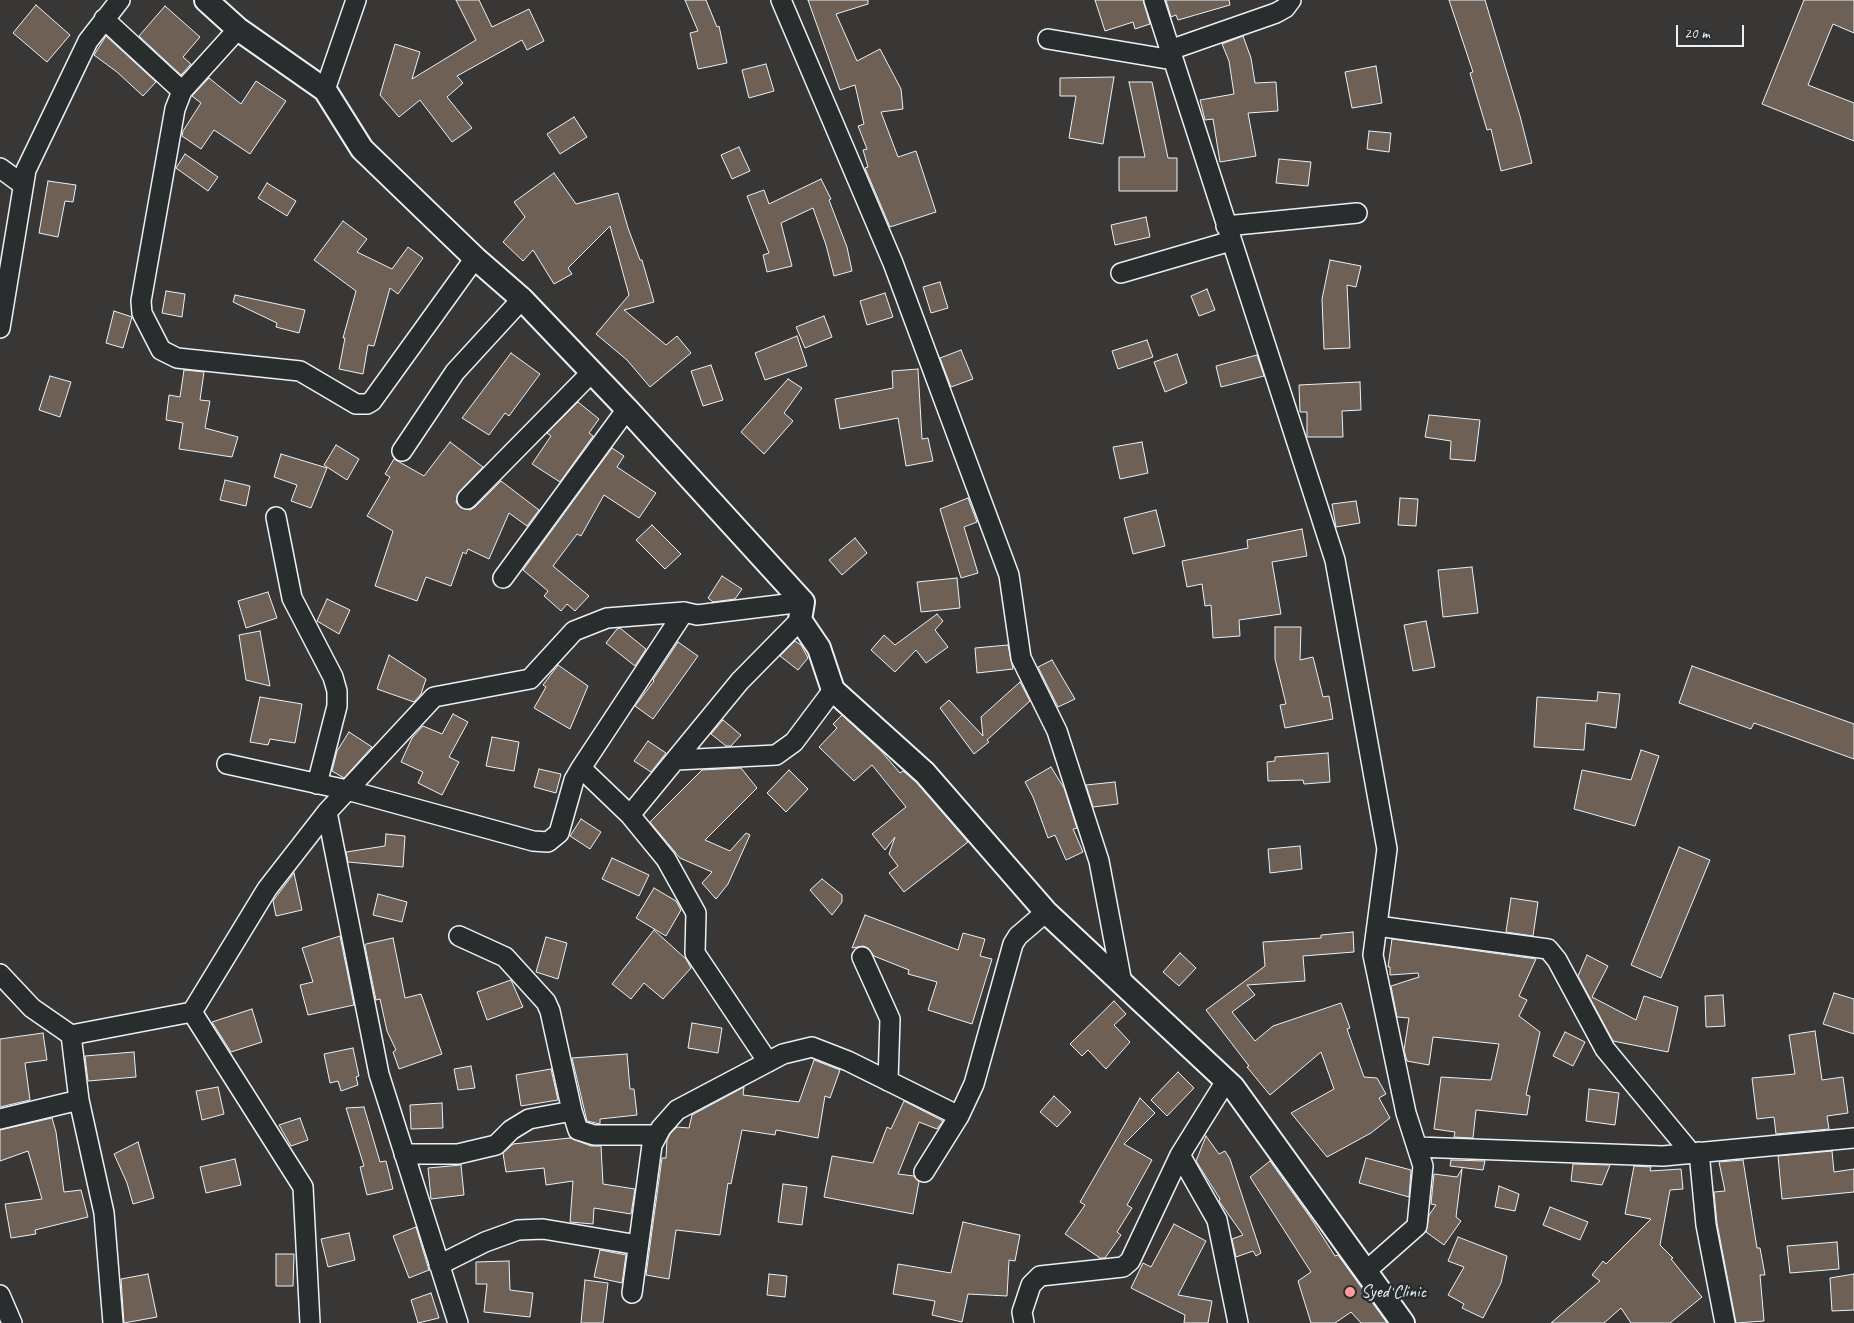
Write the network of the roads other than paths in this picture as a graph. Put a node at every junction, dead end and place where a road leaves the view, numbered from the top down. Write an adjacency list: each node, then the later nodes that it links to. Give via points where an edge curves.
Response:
1 (120, 0): 7 (street)
2 (206, 0): 8 (street)
3 (356, 0): 11 (street)
4 (780, 0): 42 (street, via 893,263 1009,575 1021,658 1057,731 1100,861)
5 (1154, 0): 10 (street)
6 (1292, 0): 10 (street, via 1276,13)
7 (104, 19): 12 (street); 14 (street, via 74,68 35,148)
8 (238, 28): 11 (street); 12 (street)
9 (1048, 38): 10 (street)
10 (1171, 55): 16 (street)
11 (325, 90): 17 (street, via 362,149)
12 (182, 91): 17 (street, via 175,109 141,301 142,313 161,350 168,355 300,371 356,404 367,404)
13 (0, 168): 14 (street)
14 (22, 184): 20 (street)
15 (1357, 214): 16 (street)
16 (1228, 234): 18 (street); 38 (street, via 1335,560 1387,849)
17 (475, 258): 19 (street)
18 (1121, 273)
19 (522, 299): 21 (street); 23 (street, via 455,372)
20 (0, 328)
21 (592, 372): 22 (street); 24 (street)
22 (627, 409): 26 (street); 27 (street)
23 (402, 451)
24 (467, 499)
25 (276, 517): 33 (street, via 292,598 333,676 337,691 337,706)
26 (503, 578)
27 (802, 611): 28 (street, via 697,615); 29 (street); 30 (street)
28 (684, 612): 32 (street); 34 (street, via 607,618 574,631 530,678 434,697)
29 (833, 690): 30 (street, via 794,742 776,755); 37 (street, via 925,773)
30 (676, 760): 36 (street)
31 (227, 764): 33 (street)
32 (581, 768): 34 (street, via 574,780 559,833 554,839 540,843); 36 (street)
33 (317, 784): 34 (street)
34 (347, 790): 35 (street)
35 (327, 812): 43 (street, via 267,889); 56 (street, via 379,1074)
36 (630, 815): 45 (street, via 662,852 696,913 695,953)
37 (1046, 912): 42 (street); 50 (street, via 1013,944 976,1078)
38 (1377, 926): 54 (street, via 1374,955 1406,1113); 55 (street, via 1548,949 1605,1049)
39 (459, 936): 49 (street, via 505,957 546,1002)
40 (862, 957): 46 (street, via 890,1019)
41 (0, 974): 44 (street, via 32,1008)
42 (1122, 983): 47 (street)
43 (192, 1012): 44 (street); 67 (street, via 303,1187)
44 (71, 1035): 48 (street)
45 (768, 1062): 46 (street, via 783,1054 812,1047); 52 (street, via 675,1112)
46 (888, 1081): 50 (street)
47 (1226, 1081): 57 (street); 61 (street)
48 (79, 1100): 51 (street); 66 (street, via 104,1213)
49 (572, 1111): 52 (street, via 578,1130 585,1134); 56 (street, via 529,1119 496,1145 458,1154)
50 (958, 1116): 58 (street)
51 (0, 1119)
52 (658, 1131): 59 (street, via 652,1145)
53 (1854, 1138): 55 (street)
54 (1417, 1147): 55 (street, via 1658,1156); 61 (street, via 1423,1166 1417,1226)
55 (1695, 1153): 73 (street)
56 (404, 1154): 60 (street)
57 (1180, 1155): 64 (street, via 1217,1220); 69 (street, via 1130,1261 1123,1267 1040,1276 1032,1285 1022,1312)
58 (924, 1172)
59 (638, 1245): 60 (street, via 543,1229 518,1230); 62 (street)
60 (439, 1265): 68 (street)
61 (1366, 1271): 72 (street)
62 (632, 1292)
63 (0, 1295): 65 (street)
64 (1234, 1301): 70 (street); 71 (street)
65 (12, 1323)
66 (114, 1323)
67 (310, 1323)
68 (458, 1323)
69 (1024, 1323)
70 (1222, 1323)
71 (1238, 1323)
72 (1403, 1323)
73 (1725, 1323)

